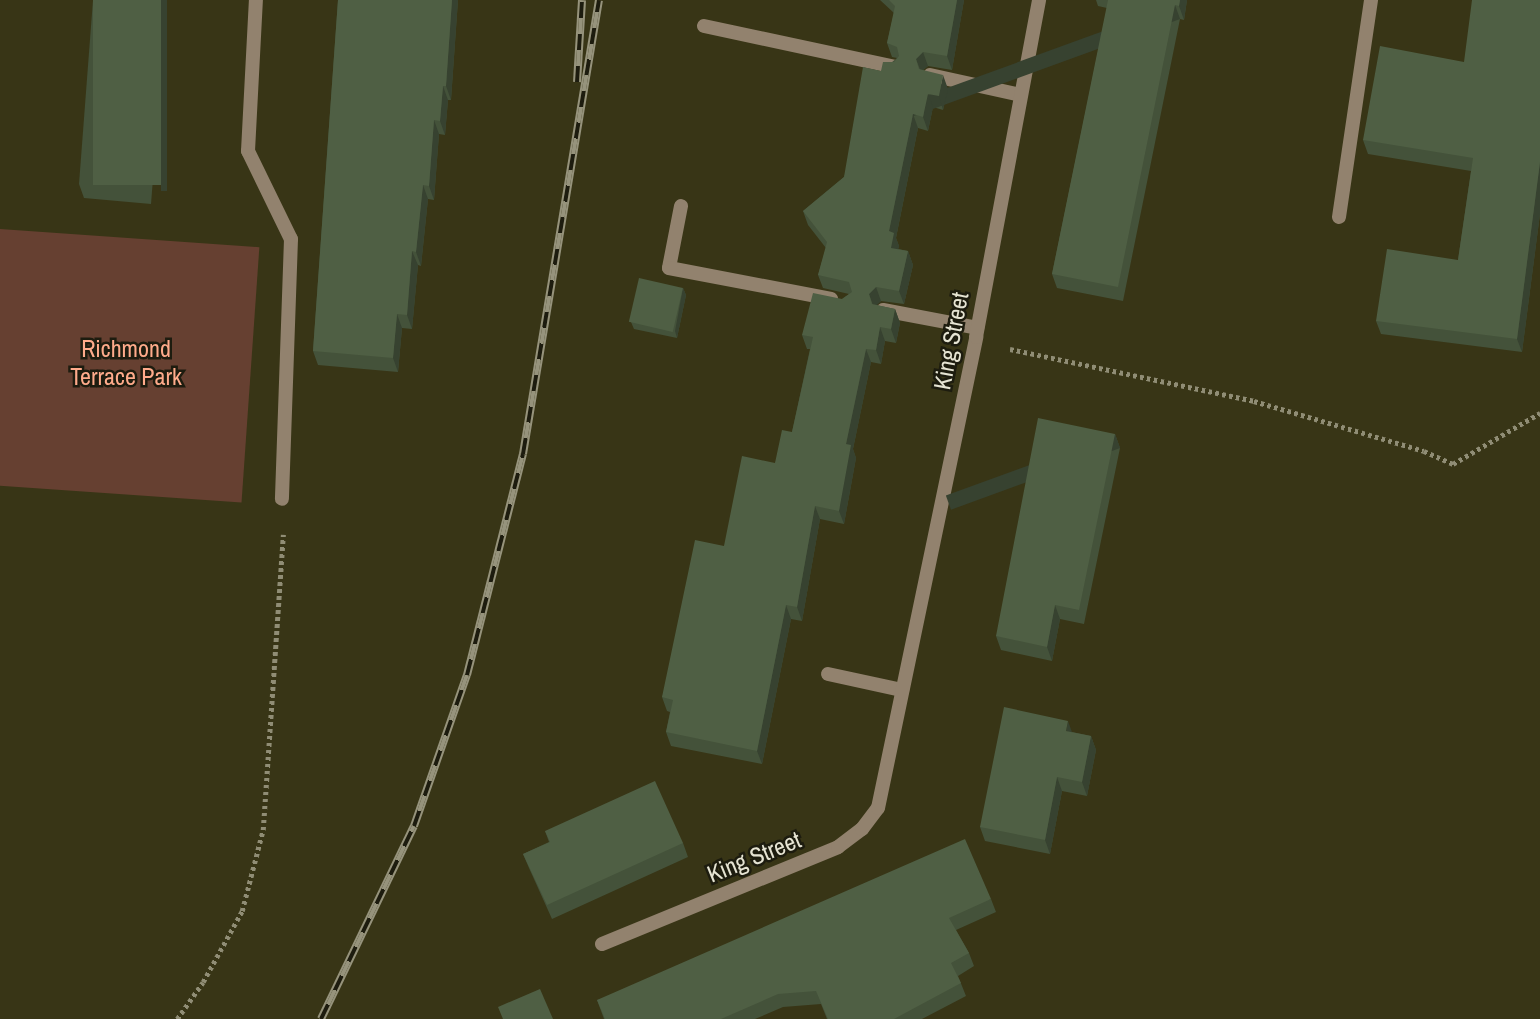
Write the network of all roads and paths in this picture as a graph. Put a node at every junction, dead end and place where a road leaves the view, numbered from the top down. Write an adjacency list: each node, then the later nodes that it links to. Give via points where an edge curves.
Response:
1 (256, 0): 14 (street, via 248,151 291,239)
2 (1039, 0): 7 (street, King Street)
3 (1371, 0): 9 (street)
4 (704, 26): 5 (street)
5 (895, 67)
6 (930, 75): 7 (street)
7 (1021, 95): 12 (street, King Street)
8 (681, 206): 10 (street, via 669,268)
9 (1339, 217)
10 (848, 303)
11 (883, 310): 12 (street)
12 (976, 332): 13 (path, via 1028,355 1254,401 1453,464); 16 (street, King Street)
13 (1540, 413)
14 (282, 499): 18 (path, via 283,556 263,830 242,911)
15 (828, 674): 16 (street)
16 (902, 690): 17 (street, King Street, via 878,808 862,829 838,847)
17 (602, 944)
18 (177, 1019)

